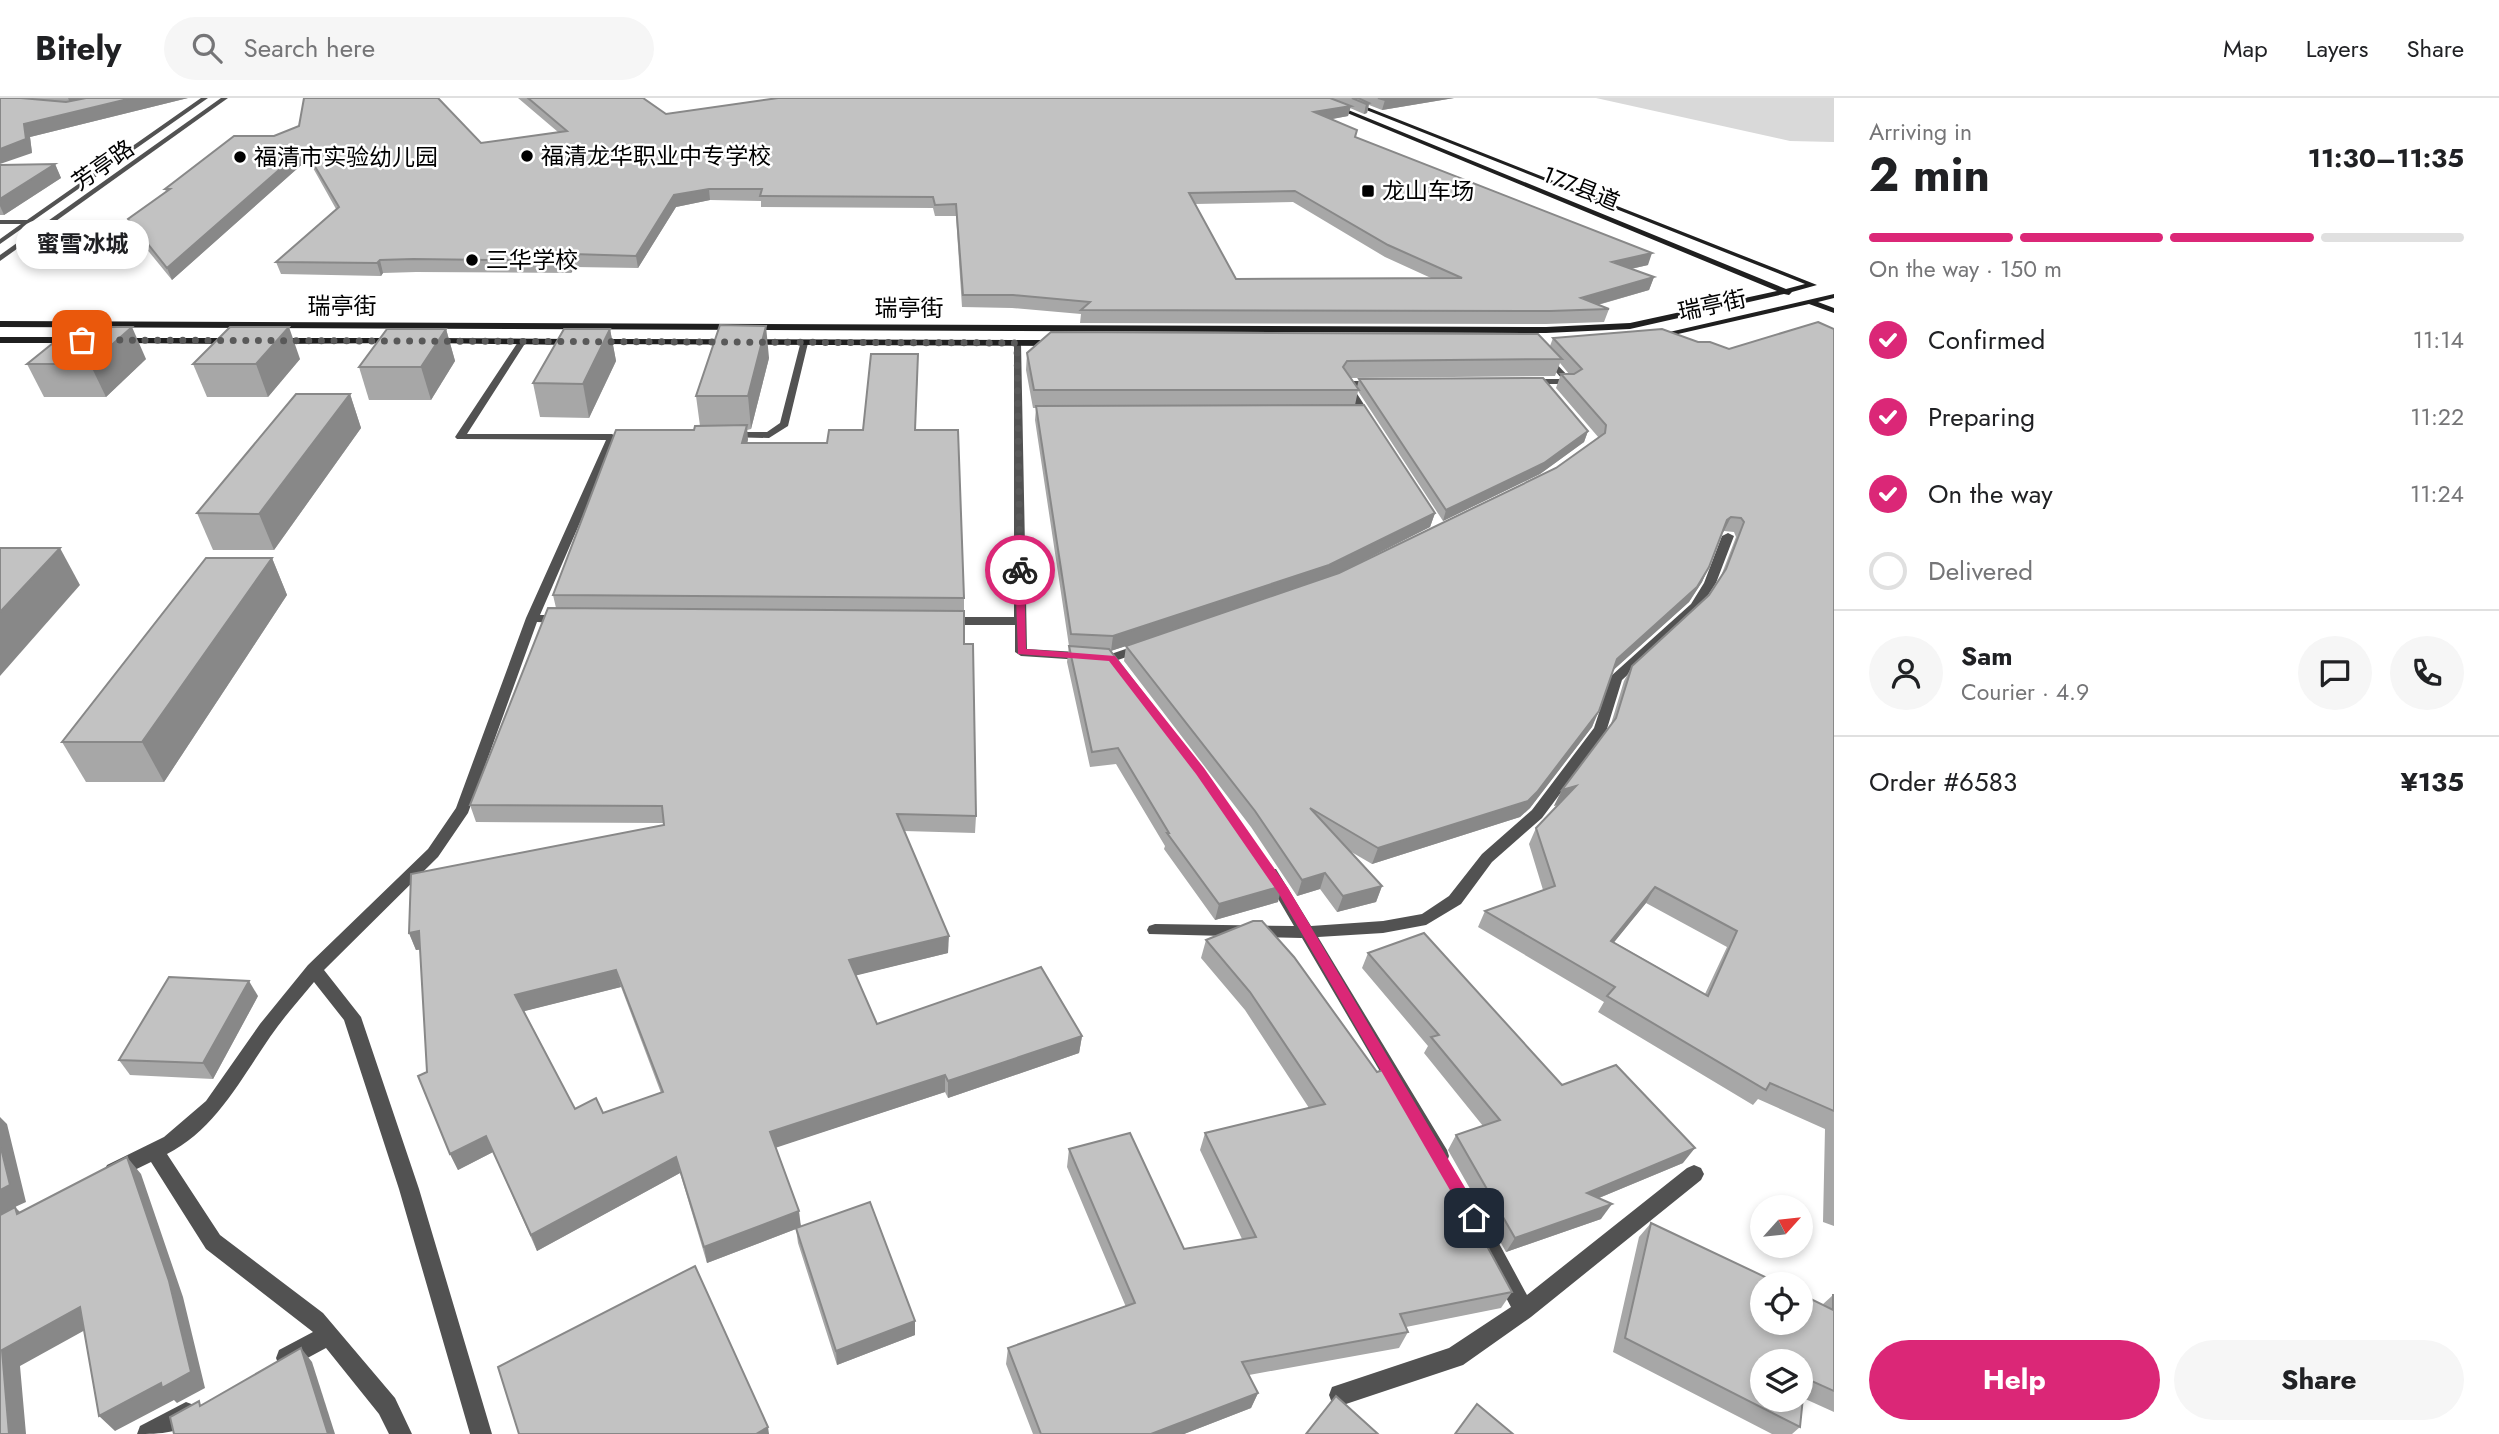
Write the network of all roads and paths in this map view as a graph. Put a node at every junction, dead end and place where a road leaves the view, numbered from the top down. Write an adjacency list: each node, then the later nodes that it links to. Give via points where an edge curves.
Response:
1 (205, 98): 6 (street, 芳亭路)
2 (225, 98): 8 (street, 芳亭路)
3 (1314, 98): 10 (main road, 177县道)
4 (1339, 98): 9 (main road, 177县道)
5 (0, 222): 6 (street)
6 (29, 222): 7 (street, 芳亭路)
7 (0, 242)
8 (0, 259)
9 (1813, 285): 10 (main road, 瑞亭街); 11 (main road, 177县道)
10 (1787, 292): 12 (main road, 177县道); 14 (main road, 瑞亭街, via 1630,326 1546,330)
11 (1834, 295): 12 (main road, 瑞亭街)
12 (1812, 302): 13 (main road, 177县道); 15 (main road, 瑞亭街)
13 (1834, 311)
14 (0, 324)
15 (1647, 337)
16 (0, 340): 17 (main road)
17 (82, 340)
18 (110, 340): 19 (main road)
19 (247, 341)
20 (261, 341): 21 (main road, 瑞亭街)
21 (412, 341)
22 (426, 341): 23 (main road, 瑞亭街)
23 (522, 342): 24 (main road, 瑞亭街); 38 (street, via 460,437)
24 (804, 342): 25 (main road, 瑞亭街); 37 (street, via 785,424 769,435)
25 (1017, 343): 26 (main road, 瑞亭街); 34 (street)
26 (1072, 343)
27 (1535, 345): 29 (street, via 1569,382)
28 (1517, 382): 29 (street)
29 (1543, 382): 31 (street)
30 (1385, 383): 33 (street, via 1346,383)
31 (1552, 392)
32 (1351, 413): 33 (street)
33 (1365, 413): 36 (street)
34 (1017, 414): 35 (street); 44 (street)
35 (1031, 414)
36 (1372, 425)
37 (717, 435)
38 (612, 437): 39 (street); 41 (street)
39 (625, 437)
40 (1728, 536): 48 (street, via 1710,583 1695,606 1616,679 1601,729 1537,814 1487,858 1455,900 1426,919)
41 (532, 618): 42 (street); 49 (street, via 463,809 433,853)
42 (574, 619)
43 (923, 621): 44 (street)
44 (1020, 621): 45 (street, via 1021,652 1116,663)
45 (1150, 645)
46 (1261, 858): 48 (street)
47 (1156, 930): 48 (street)
48 (1307, 932): 51 (street)
49 (314, 970): 50 (street, via 265,1029 212,1107); 62 (street, via 352,1017 409,1189)
50 (155, 1151): 53 (street); 56 (street, via 213,1242 316,1320)
51 (1449, 1172)
52 (1694, 1174): 55 (street)
53 (96, 1180)
54 (1474, 1218): 55 (street)
55 (1524, 1310): 58 (street, via 1455,1357)
56 (329, 1335): 57 (street); 61 (street, via 387,1406)
57 (268, 1368)
58 (1340, 1395)
59 (208, 1401): 60 (street)
60 (148, 1434)
61 (401, 1434)
62 (481, 1434)

